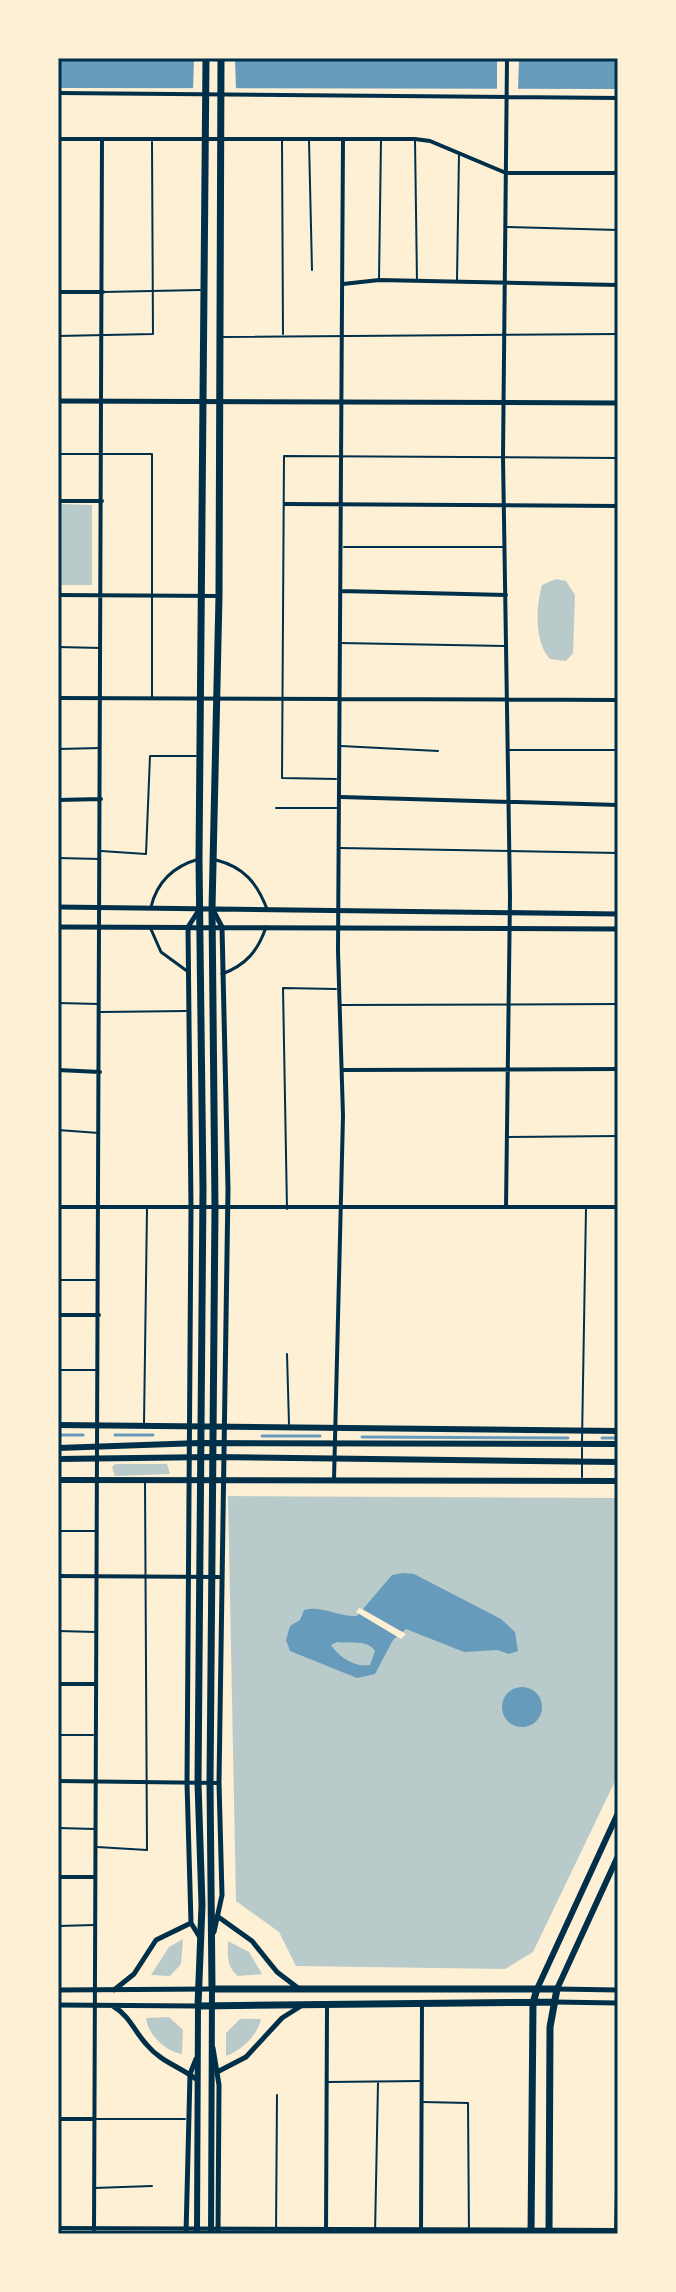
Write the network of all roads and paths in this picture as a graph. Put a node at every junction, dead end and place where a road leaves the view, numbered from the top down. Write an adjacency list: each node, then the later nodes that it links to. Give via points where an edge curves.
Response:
1 (206, 58): 5 (main road)
2 (221, 58): 6 (main road)
3 (507, 58): 8 (street)
4 (58, 93): 5 (street)
5 (206, 94): 6 (street); 10 (main road)
6 (221, 95): 8 (street); 11 (main road)
7 (618, 98): 8 (street)
8 (507, 99): 20 (street)
9 (58, 139): 15 (street)
10 (206, 139): 11 (street); 17 (street); 31 (main road)
11 (222, 139): 18 (street); 41 (main road)
12 (343, 139): 13 (street); 16 (street); 29 (street)
13 (381, 139): 14 (street); 25 (lane)
14 (415, 139): 19 (street); 26 (lane)
15 (102, 140): 17 (street); 34 (street)
16 (309, 140): 18 (street); 24 (lane)
17 (152, 141): 32 (lane)
18 (282, 141): 36 (lane)
19 (459, 153): 20 (street); 27 (lane)
20 (506, 173): 21 (street); 22 (street)
21 (618, 173)
22 (506, 227): 23 (lane); 28 (street)
23 (618, 230)
24 (312, 270)
25 (379, 280): 26 (street); 29 (street)
26 (417, 281): 27 (street)
27 (457, 281): 28 (street)
28 (506, 281): 30 (street); 40 (street)
29 (343, 284): 37 (street)
30 (618, 285)
31 (205, 290): 32 (lane); 42 (main road)
32 (153, 291): 34 (lane); 39 (lane, via 153,334)
33 (58, 292): 34 (street)
34 (103, 292): 39 (street)
35 (618, 334): 40 (lane)
36 (283, 335): 37 (lane); 41 (lane)
37 (342, 335): 40 (lane); 47 (street)
38 (58, 336): 39 (lane)
39 (103, 336): 45 (street)
40 (506, 336): 43 (street)
41 (220, 337): 46 (main road)
42 (204, 400): 45 (street); 46 (street); 67 (main road)
43 (504, 400): 47 (street); 48 (street); 52 (street)
44 (58, 401): 45 (street)
45 (103, 401): 50 (street)
46 (221, 401): 47 (street); 68 (main road)
47 (342, 402): 51 (street)
48 (618, 403)
49 (58, 454): 50 (lane)
50 (103, 454): 55 (street); 66 (lane, via 152,454)
51 (342, 456): 52 (lane); 56 (lane, via 284,456); 57 (street)
52 (503, 457): 53 (lane); 58 (street)
53 (618, 458)
54 (58, 501): 55 (street)
55 (102, 501): 64 (street)
56 (285, 504): 57 (street); 78 (lane)
57 (341, 504): 58 (street); 60 (street)
58 (506, 505): 59 (street); 61 (street)
59 (618, 506)
60 (341, 547): 61 (lane); 62 (street)
61 (506, 547): 65 (street)
62 (341, 591): 65 (street); 69 (street)
63 (58, 595): 64 (street)
64 (102, 595): 66 (street); 72 (street)
65 (506, 595): 70 (street)
66 (150, 596): 67 (street); 76 (lane)
67 (204, 596): 68 (street); 77 (main road)
68 (219, 596): 75 (main road)
69 (340, 643): 70 (lane); 79 (street)
70 (506, 646): 81 (street)
71 (58, 647): 72 (lane)
72 (102, 648): 74 (street)
73 (58, 698): 74 (street)
74 (102, 698): 76 (street); 83 (street)
75 (218, 698): 77 (street); 78 (street); 104 (main road)
76 (152, 699): 77 (street)
77 (201, 699): 88 (main road)
78 (283, 699): 79 (street); 89 (lane, via 282,778)
79 (340, 700): 81 (street); 82 (street)
80 (618, 700): 81 (street)
81 (506, 701): 85 (street)
82 (340, 746): 87 (lane); 89 (street)
83 (102, 748): 84 (lane); 91 (street)
84 (58, 749)
85 (506, 750): 86 (lane); 93 (street)
86 (618, 750)
87 (438, 751)
88 (201, 756): 99 (lane, via 150,756 146,854); 103 (main road)
89 (340, 779): 90 (street)
90 (339, 797): 93 (street); 96 (street)
91 (101, 799): 92 (street); 99 (street)
92 (58, 800)
93 (506, 801): 94 (street); 98 (street)
94 (618, 805)
95 (276, 808): 96 (lane)
96 (339, 808): 97 (street)
97 (339, 848): 98 (lane); 111 (street)
98 (509, 850): 100 (lane); 112 (street)
99 (101, 851): 102 (street)
100 (618, 853)
101 (58, 858): 102 (lane)
102 (101, 859): 106 (street)
103 (199, 859): 107 (street, via 173,871 159,885); 108 (main road)
104 (213, 859): 109 (main road); 110 (street, via 248,874)
105 (58, 907): 106 (street)
106 (101, 908): 107 (street); 115 (street)
107 (150, 908): 108 (street)
108 (199, 909): 109 (street); 117 (street); 121 (main road)
109 (212, 909): 110 (street); 118 (main road); 119 (street)
110 (267, 909): 111 (street)
111 (339, 910): 112 (street); 122 (street)
112 (509, 914): 113 (street); 124 (street)
113 (618, 914)
114 (58, 927): 115 (street)
115 (101, 927): 116 (street); 129 (street)
116 (150, 927): 117 (street); 125 (street, via 161,952)
117 (188, 927): 121 (street); 125 (street)
118 (212, 927): 119 (street); 121 (street); 151 (main road)
119 (222, 927): 120 (street); 126 (street)
120 (266, 927): 122 (street); 126 (street, via 247,961)
121 (201, 928): 150 (main road)
122 (339, 928): 124 (street); 127 (street)
123 (618, 929): 124 (street)
124 (509, 930): 132 (street)
125 (188, 972): 133 (street)
126 (222, 974): 152 (street)
127 (340, 989): 131 (street); 154 (lane, via 283,988)
128 (58, 1003): 129 (lane)
129 (100, 1004): 134 (street)
130 (618, 1004): 132 (lane)
131 (340, 1005): 132 (lane); 137 (street)
132 (506, 1006): 138 (street)
133 (188, 1011): 134 (lane); 149 (street)
134 (100, 1012): 139 (street)
135 (618, 1069): 138 (street)
136 (58, 1070): 139 (street)
137 (342, 1070): 138 (street); 155 (street)
138 (506, 1071): 143 (street)
139 (100, 1072): 141 (street)
140 (58, 1130): 141 (lane)
141 (100, 1133): 148 (street)
142 (618, 1136): 143 (lane)
143 (507, 1137): 145 (street)
144 (58, 1207): 148 (street)
145 (506, 1207): 146 (street); 155 (street)
146 (586, 1207): 147 (street); 172 (lane)
147 (618, 1207)
148 (99, 1208): 153 (street); 157 (street)
149 (191, 1208): 150 (street); 153 (street); 166 (street)
150 (203, 1208): 151 (street); 167 (main road)
151 (215, 1208): 152 (street); 168 (main road)
152 (228, 1208): 154 (street); 169 (street)
153 (147, 1209): 165 (lane)
154 (287, 1209): 155 (street)
155 (341, 1209): 171 (street)
156 (58, 1280): 157 (lane)
157 (99, 1280): 159 (street)
158 (58, 1315): 159 (street)
159 (99, 1315): 162 (street)
160 (287, 1354): 170 (lane)
161 (58, 1370): 162 (lane)
162 (98, 1370): 164 (street)
163 (58, 1425): 164 (main road)
164 (98, 1425): 165 (main road); 182 (street)
165 (144, 1425): 166 (main road)
166 (189, 1427): 167 (main road); 174 (street)
167 (199, 1427): 168 (main road); 175 (main road)
168 (212, 1427): 169 (main road); 176 (main road)
169 (225, 1427): 170 (main road); 177 (street)
170 (289, 1429): 171 (main road)
171 (335, 1430): 172 (main road); 178 (street)
172 (582, 1431): 173 (main road); 179 (lane)
173 (618, 1431)
174 (188, 1443): 175 (main road); 182 (main road); 186 (street)
175 (200, 1443): 176 (main road); 183 (main road)
176 (212, 1443): 177 (main road); 184 (main road)
177 (225, 1443): 178 (main road); 185 (street)
178 (335, 1444): 179 (main road); 189 (street)
179 (582, 1444): 180 (main road); 190 (lane)
180 (618, 1444)
181 (58, 1448): 182 (main road)
182 (98, 1449): 188 (street)
183 (200, 1457): 184 (main road); 186 (main road); 193 (main road)
184 (213, 1457): 185 (main road); 194 (main road)
185 (224, 1457): 189 (main road); 195 (street)
186 (188, 1458): 188 (main road); 192 (street)
187 (58, 1459): 188 (main road)
188 (98, 1459): 197 (street)
189 (335, 1459): 190 (main road); 199 (street)
190 (582, 1462): 191 (main road); 201 (lane)
191 (618, 1462)
192 (188, 1478): 193 (main road); 198 (main road); 207 (street)
193 (200, 1478): 194 (main road); 208 (main road)
194 (213, 1478): 195 (main road); 209 (main road)
195 (224, 1478): 199 (main road); 210 (street)
196 (58, 1480): 197 (main road)
197 (98, 1480): 198 (main road); 203 (street)
198 (145, 1480): 206 (lane)
199 (334, 1480): 201 (main road)
200 (618, 1481): 201 (main road)
201 (582, 1482)
202 (58, 1531): 203 (lane)
203 (97, 1531): 205 (street)
204 (58, 1576): 205 (street)
205 (97, 1576): 206 (street); 212 (street)
206 (148, 1577): 207 (street); 219 (lane)
207 (189, 1577): 208 (street); 220 (street)
208 (200, 1577): 209 (street); 221 (main road)
209 (211, 1577): 210 (street); 222 (main road)
210 (221, 1577): 222 (street)
211 (58, 1631): 212 (lane)
212 (97, 1632): 214 (street)
213 (58, 1684): 214 (street)
214 (97, 1684): 216 (street)
215 (58, 1735): 216 (lane)
216 (96, 1735): 218 (street)
217 (58, 1781): 218 (street)
218 (97, 1782): 219 (street); 225 (street)
219 (148, 1783): 220 (street); 226 (lane, via 147,1850)
220 (187, 1783): 221 (street); 232 (street)
221 (198, 1783): 222 (street); 235 (main road)
222 (214, 1783): 230 (main road); 231 (street)
223 (618, 1813): 239 (main road)
224 (58, 1828): 225 (lane)
225 (96, 1829): 226 (street)
226 (96, 1847): 229 (street)
227 (618, 1856): 240 (main road)
228 (58, 1877): 229 (street)
229 (95, 1877): 233 (street)
230 (210, 1910): 231 (street); 236 (main road)
231 (219, 1918): 236 (street); 244 (street, via 252,1941 277,1972)
232 (191, 1923): 235 (street); 243 (street, via 156,1940 134,1974)
233 (95, 1925): 234 (lane); 242 (street)
234 (58, 1926)
235 (199, 1936): 237 (main road)
236 (212, 1937): 238 (main road)
237 (199, 1989): 238 (street); 243 (street); 253 (main road)
238 (212, 1989): 244 (main road); 255 (main road)
239 (537, 1989): 240 (main road); 244 (main road); 247 (main road)
240 (557, 1989): 245 (street); 246 (main road)
241 (58, 1990): 242 (street)
242 (95, 1990): 243 (street); 250 (street)
243 (113, 1990)
244 (303, 1990)
245 (618, 1990)
246 (554, 2002): 247 (main road); 248 (street); 284 (main road)
247 (533, 2003): 252 (main road); 283 (main road)
248 (618, 2003)
249 (58, 2005): 250 (street)
250 (95, 2005): 251 (street); 267 (street)
251 (112, 2005): 253 (street); 259 (street, via 133,2020 158,2056)
252 (422, 2005): 256 (main road); 260 (street)
253 (198, 2006): 255 (main road); 259 (main road)
254 (301, 2006): 255 (main road); 256 (main road); 258 (street, via 282,2018 246,2057)
255 (212, 2007): 257 (main road)
256 (327, 2007): 261 (street)
257 (212, 2044): 258 (street); 276 (main road)
258 (219, 2071): 276 (street)
259 (193, 2077): 265 (street); 275 (main road)
260 (422, 2081): 262 (lane); 264 (street)
261 (326, 2082): 262 (lane); 278 (street)
262 (378, 2083): 281 (lane)
263 (277, 2095): 277 (lane)
264 (421, 2102): 279 (street); 282 (lane, via 468,2103)
265 (189, 2118): 267 (lane); 274 (street)
266 (58, 2119): 267 (street)
267 (94, 2119): 270 (street)
268 (618, 2147): 280 (street)
269 (152, 2186): 270 (lane)
270 (94, 2188): 272 (street)
271 (58, 2228): 272 (street)
272 (94, 2231): 273 (street)
273 (137, 2231): 274 (street)
274 (186, 2231): 275 (street)
275 (197, 2231): 276 (street)
276 (214, 2231): 277 (street)
277 (276, 2231): 278 (street)
278 (326, 2231): 281 (street)
279 (421, 2231): 281 (street); 282 (street)
280 (617, 2231): 284 (street)
281 (375, 2232)
282 (469, 2232): 283 (street)
283 (531, 2232): 284 (street)
284 (549, 2232)

